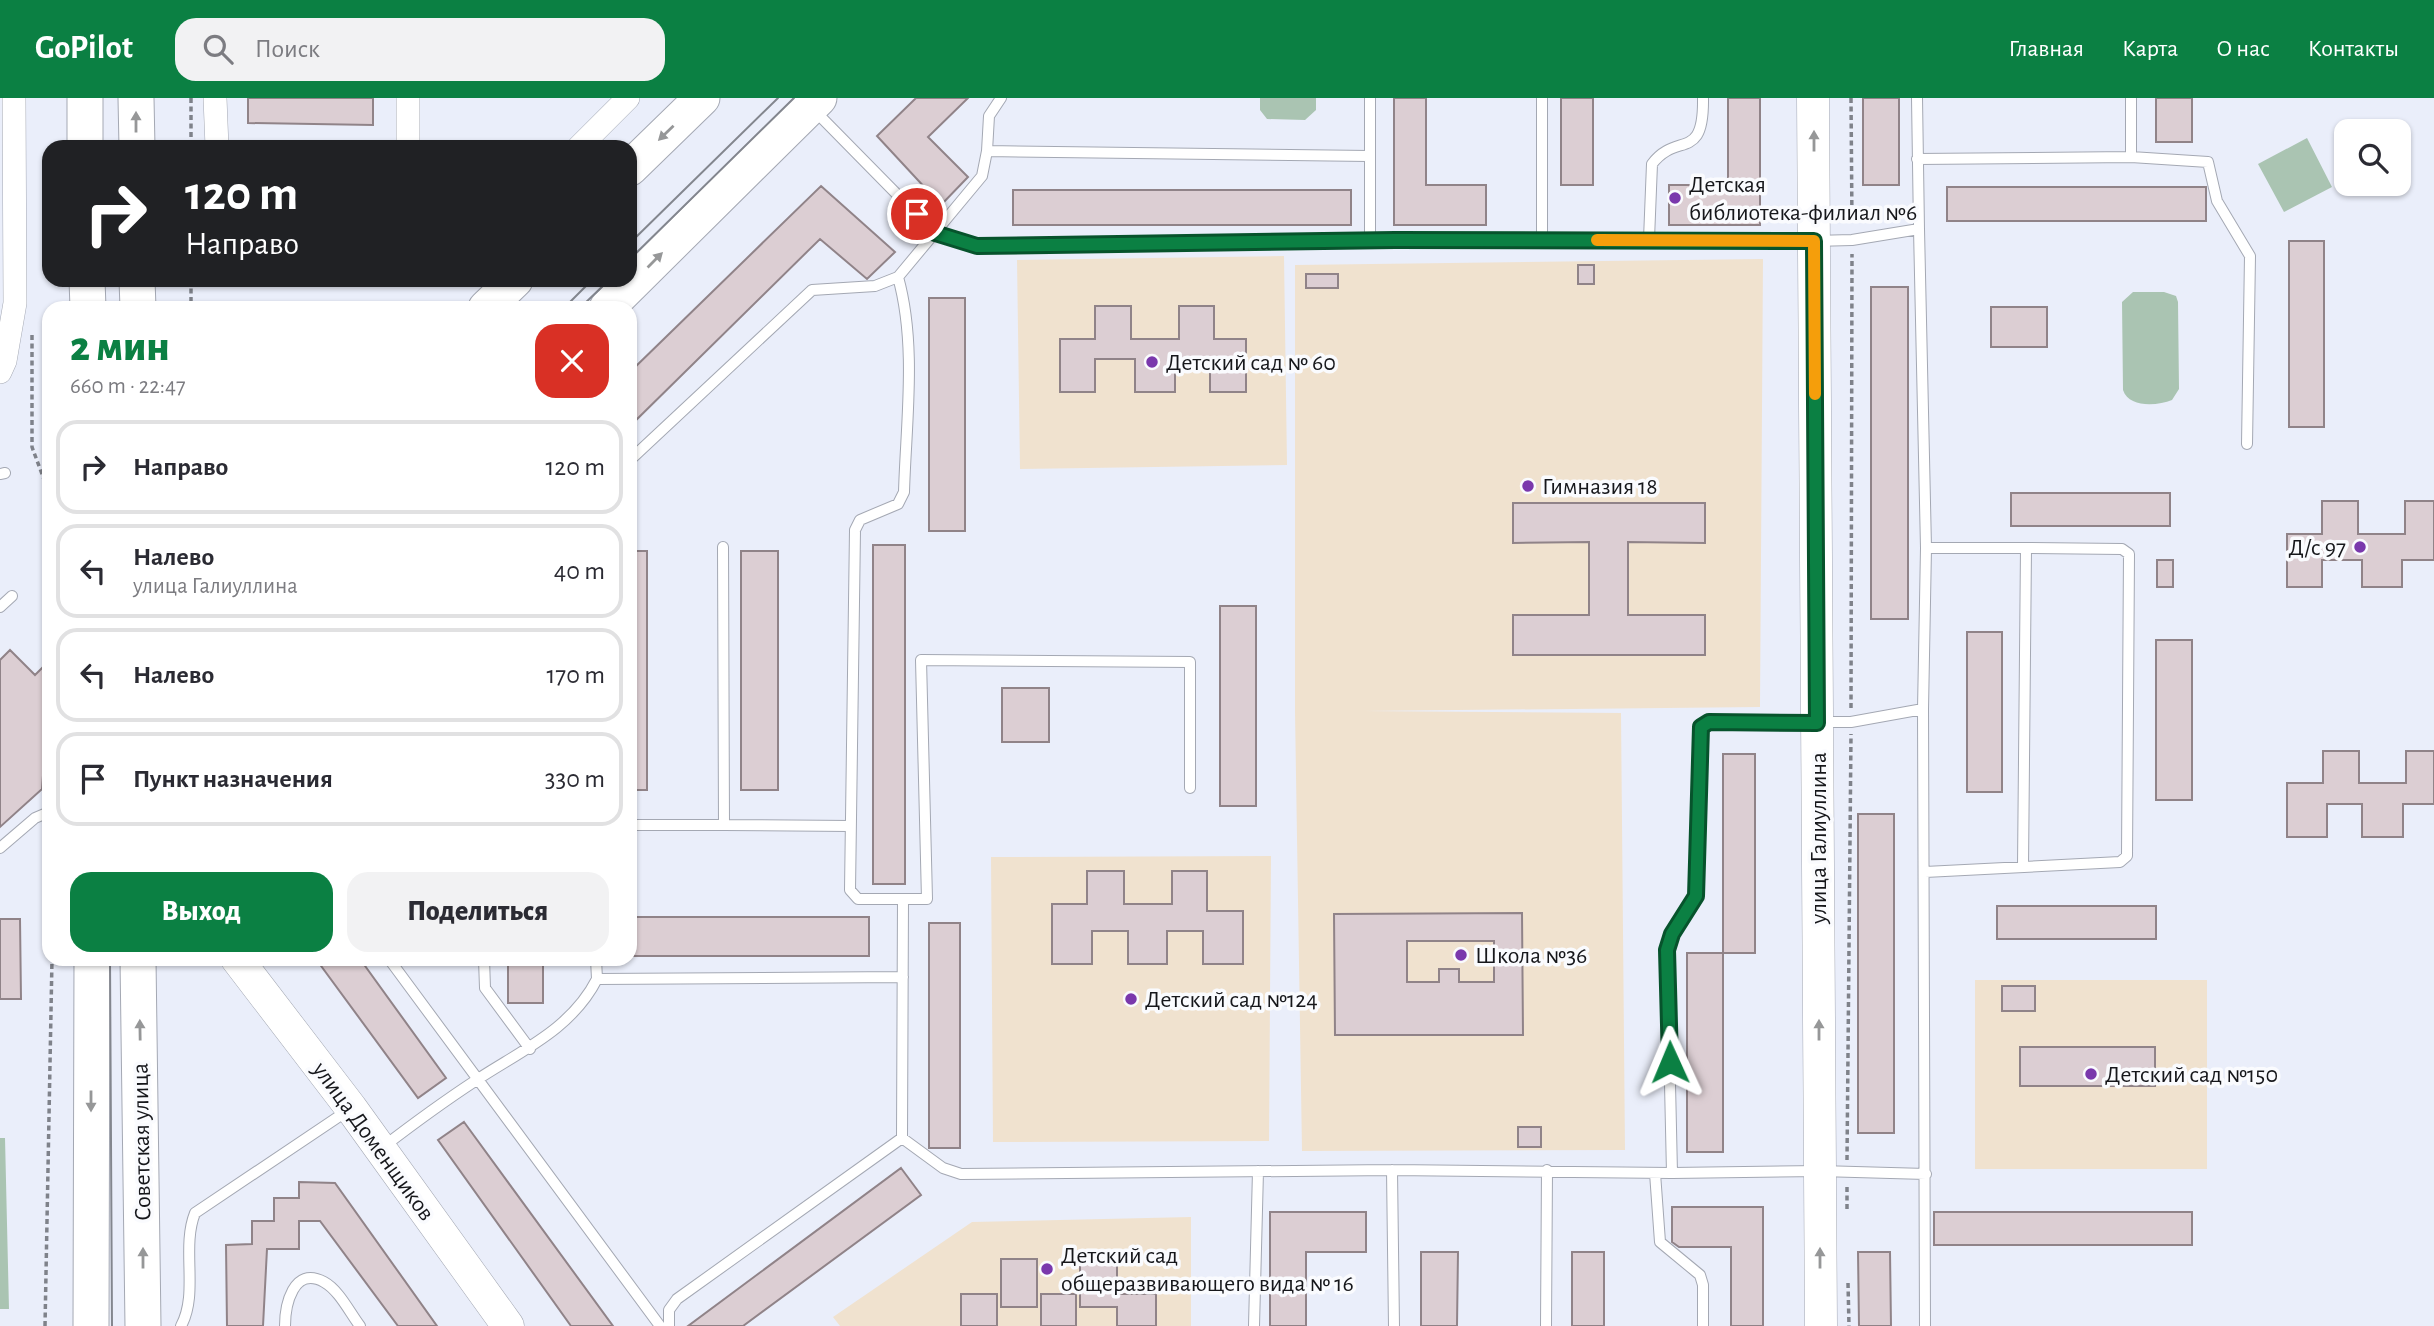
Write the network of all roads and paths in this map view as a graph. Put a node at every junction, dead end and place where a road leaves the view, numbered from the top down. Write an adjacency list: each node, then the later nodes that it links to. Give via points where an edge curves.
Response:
1 (13, 98): 38 (street, via 15,303)
2 (85, 98): 17 (main road)
3 (136, 98): 18 (main road, one-way to 3)
4 (191, 98): 19 (path)
5 (215, 98): 20 (street)
6 (408, 98): 21 (street)
7 (628, 98): 22 (street)
8 (702, 98): 27 (main road, one-way to 27)
9 (1001, 98): 23 (lane, via 989,117)
10 (1370, 98): 24 (lane)
11 (1542, 98): 31 (lane)
12 (1703, 98): 30 (lane, via 1697,137 1657,156 1652,164)
13 (1814, 98): 33 (street, улица Галиуллина, one-way to 13)
14 (1917, 98): 26 (lane)
15 (2131, 98): 25 (lane)
16 (815, 102): 29 (lane); 35 (main road, one-way to 16)
17 (85, 140)
18 (137, 140)
19 (191, 140)
20 (217, 140)
21 (408, 140)
22 (586, 140)
23 (987, 151): 24 (lane); 29 (lane, via 982,176)
24 (1369, 156): 32 (lane)
25 (2131, 157): 26 (lane); 39 (lane, via 2208,162 2217,201 2250,256)
26 (1917, 159): 28 (lane)
27 (637, 161)
28 (1919, 229): 33 (lane); 42 (lane)
29 (935, 233): 32 (lane, via 977,246); 34 (lane)
30 (1649, 239): 31 (lane); 33 (lane)
31 (1542, 240): 32 (lane)
32 (1370, 241)
33 (1814, 241): 47 (street, улица Галиуллина)
34 (898, 277): 40 (lane, via 875,285 812,289); 52 (lane, via 908,332 904,492 898,504 860,520 855,530)
35 (637, 278)
36 (628, 287): 37 (main road, one-way to 36)
37 (614, 301)
38 (0, 372)
39 (2247, 444)
40 (637, 453)
41 (723, 547): 51 (lane)
42 (1926, 548): 43 (lane); 46 (lane)
43 (2026, 548): 54 (lane); 54 (lane, via 2122,549 2129,554 2128,840 2127,856 2120,862)
44 (12, 596): 45 (lane)
45 (0, 607)
46 (1923, 709): 47 (lane); 55 (lane)
47 (1817, 723): 74 (street, улица Галиуллина, one-way to 47); 76 (lane, via 1709,722 1701,727 1696,896 1667,950)
48 (1190, 788): 56 (lane, via 1190,662 921,660 927,899)
49 (42, 815): 53 (lane)
50 (637, 825): 51 (lane)
51 (724, 825): 52 (lane)
52 (850, 826): 56 (lane, via 852,896)
53 (0, 848)
54 (2023, 866): 55 (lane)
55 (1926, 872): 77 (lane)
56 (903, 899): 64 (lane)
57 (52, 966): 78 (path)
58 (92, 966): 79 (main road, Советская улица, one-way to 79)
59 (138, 966): 80 (main road, Советская улица, one-way to 59)
60 (242, 966): 68 (street, улица Доменщиков)
61 (394, 966): 67 (lane)
62 (484, 966): 66 (lane, via 485,988)
63 (596, 966): 65 (lane)
64 (903, 976): 65 (lane); 69 (lane)
65 (597, 979): 66 (lane, via 570,1016)
66 (530, 1049): 67 (lane)
67 (478, 1079): 70 (lane); 85 (lane)
68 (351, 1108): 70 (street, улица Доменщиков); 81 (lane, via 195,1213)
69 (902, 1138): 73 (lane, via 943,1168 961,1174); 86 (lane, via 677,1299 669,1310)
70 (380, 1150): 84 (street, улица Доменщиков)
71 (1392, 1170): 72 (lane); 73 (lane); 88 (lane)
72 (1547, 1170): 75 (lane); 89 (lane)
73 (1258, 1171): 87 (lane)
74 (1820, 1171): 76 (lane); 77 (lane); 91 (street, улица Галиуллина, one-way to 74)
75 (1655, 1172): 76 (lane); 90 (lane, via 1660,1242 1700,1275)
76 (1672, 1173)
77 (1926, 1174): 92 (lane)
78 (45, 1326)
79 (91, 1326)
80 (143, 1326)
81 (181, 1326)
82 (285, 1326): 83 (lane, via 287,1297 302,1281 314,1279 332,1289)
83 (360, 1326)
84 (508, 1326)
85 (660, 1326)
86 (669, 1326)
87 (1254, 1326)
88 (1394, 1326)
89 (1546, 1326)
90 (1703, 1326)
91 (1821, 1326)
92 (1925, 1326)

